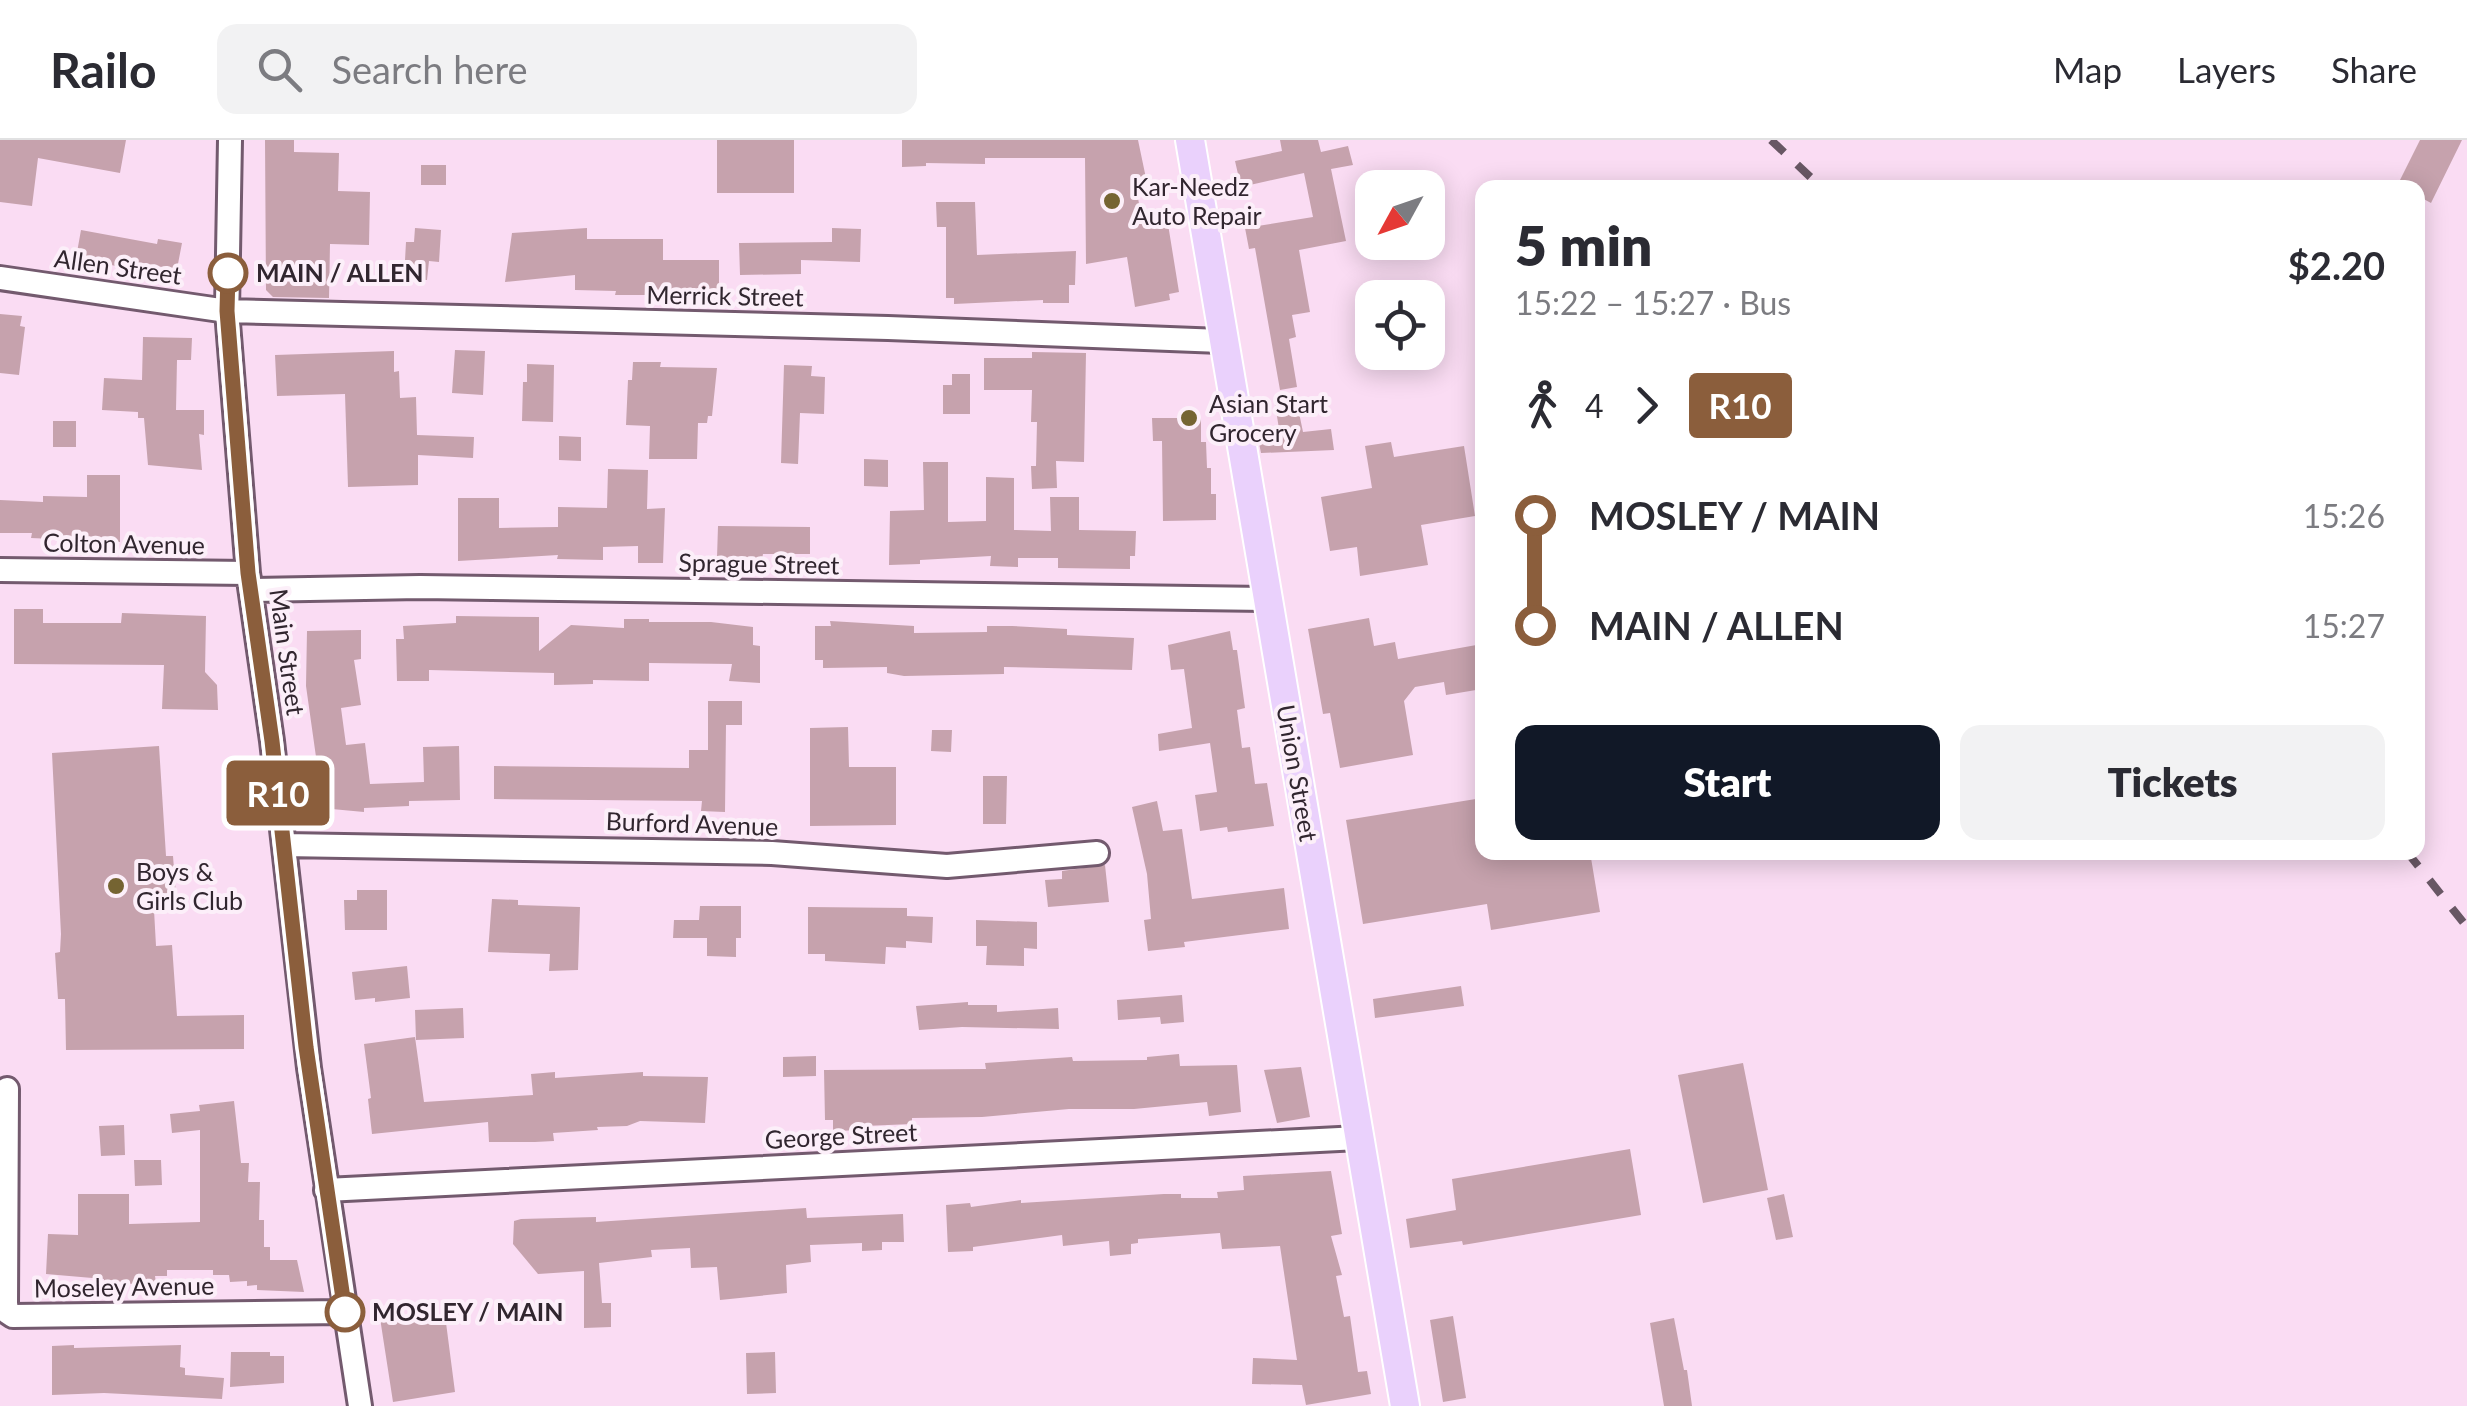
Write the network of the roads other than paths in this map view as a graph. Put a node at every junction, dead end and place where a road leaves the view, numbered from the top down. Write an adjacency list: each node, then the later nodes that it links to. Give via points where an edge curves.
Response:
1 (230, 140): 4 (street, Main Street)
2 (1190, 140): 5 (main road, Union Street)
3 (0, 278): 4 (street, Allen Street)
4 (227, 311): 5 (street, Merrick Street); 7 (street, Main Street)
5 (1222, 342): 8 (main road, Union Street)
6 (0, 570): 7 (street, Colton Avenue)
7 (250, 581): 8 (street, Sprague Street); 9 (street, Main Street)
8 (1265, 600): 12 (main road, Union Street)
9 (284, 845): 10 (street, Burford Avenue, via 772,853 947,866); 13 (street, Main Street)
10 (1097, 853)
11 (7, 1089): 14 (street, Moseley Avenue, via 6,1302 12,1316)
12 (1359, 1138): 13 (street, George Street); 16 (main road, Union Street)
13 (326, 1190): 14 (street, Main Street)
14 (345, 1312): 15 (street, Main Street)
15 (360, 1406)
16 (1404, 1406)

